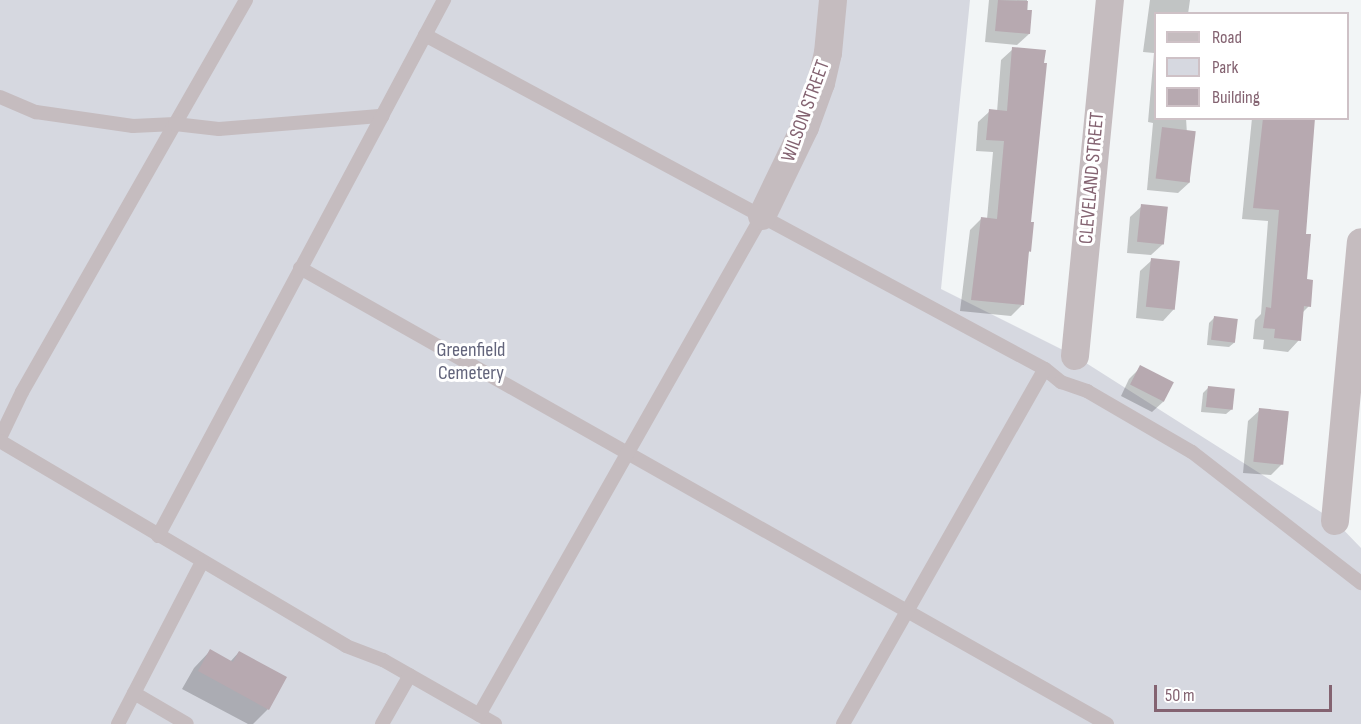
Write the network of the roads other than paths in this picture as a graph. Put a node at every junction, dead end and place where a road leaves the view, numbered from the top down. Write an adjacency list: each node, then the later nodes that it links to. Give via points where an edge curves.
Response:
1 (246, 0): 8 (lane)
2 (444, 0): 5 (lane)
3 (833, 0): 9 (street, WILSON STREET, via 821,83 805,127)
4 (1110, 0): 12 (street, CLEVELAND STREET)
5 (425, 35): 7 (lane); 9 (lane)
6 (0, 97): 8 (lane, via 36,112 133,126)
7 (382, 116): 8 (lane, via 219,129); 11 (lane)
8 (175, 124): 14 (lane, via 22,392)
9 (762, 216): 13 (lane); 15 (lane)
10 (1361, 242): 16 (street)
11 (300, 268): 15 (lane); 17 (lane)
12 (1075, 356)
13 (1045, 369): 19 (lane, via 1061,382 1087,391 1192,452); 20 (lane)
14 (0, 440): 17 (lane)
15 (627, 453): 20 (lane); 23 (lane)
16 (1335, 521)
17 (158, 536): 18 (lane)
18 (202, 562): 21 (lane, via 346,646); 22 (lane)
19 (1361, 583)
20 (907, 611): 28 (lane); 29 (lane)
21 (410, 675): 23 (lane); 26 (lane)
22 (134, 693): 24 (lane); 25 (lane)
23 (479, 715): 27 (lane)
24 (118, 724)
25 (187, 724)
26 (382, 724)
27 (495, 724)
28 (843, 724)
29 (1107, 724)

